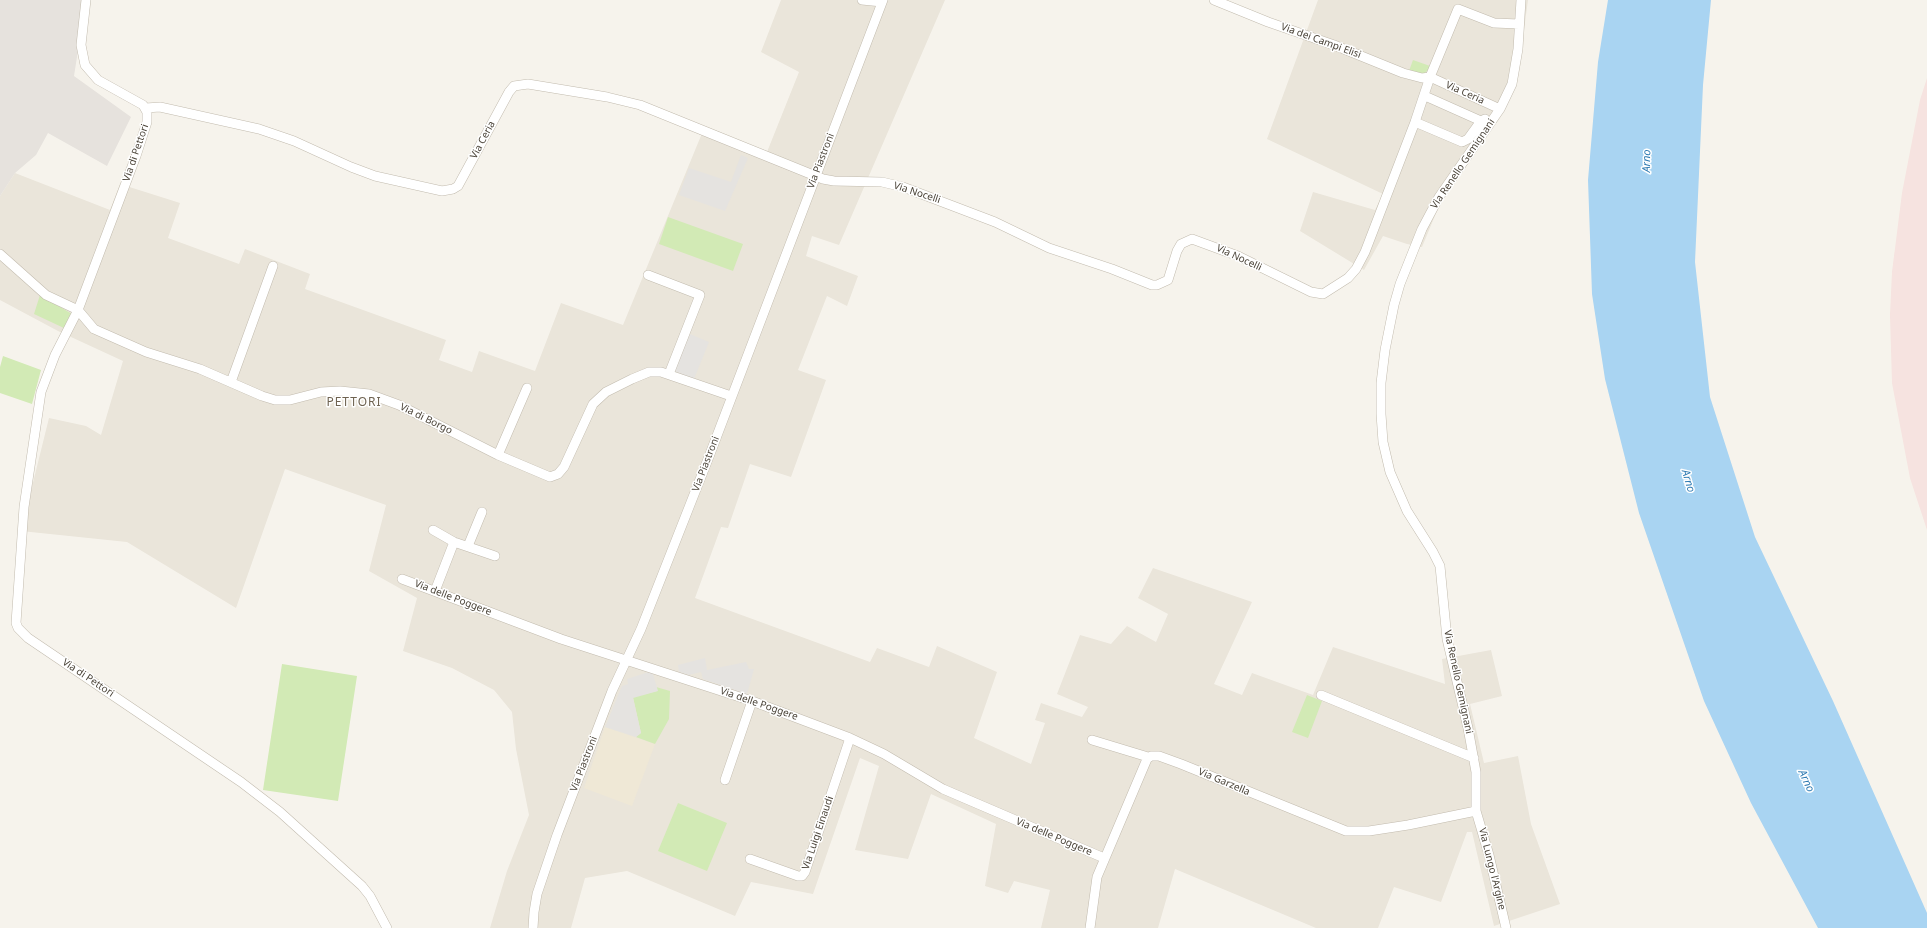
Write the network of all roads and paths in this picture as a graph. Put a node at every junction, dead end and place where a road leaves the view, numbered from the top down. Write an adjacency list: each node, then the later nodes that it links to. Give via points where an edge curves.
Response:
1 (86, 0): 9 (street, via 82,45 86,65 98,80)
2 (862, 0): 5 (street)
3 (1214, 0): 7 (street, Via dei Campi Elisi, via 1403,73)
4 (1521, 0): 6 (street, Via Renello Gemignani)
5 (882, 1): 13 (street, Via Piastroni)
6 (1519, 24): 7 (street, Via Nocelli, via 1494,23 1458,10); 10 (street, Via Renello Gemignani, via 1512,84)
7 (1430, 78): 8 (street, Via Nocelli); 10 (street, Via Ceria)
8 (1425, 96): 11 (street); 12 (street, Via Nocelli)
9 (146, 108): 13 (street, Via Ceria, via 160,107 259,129 294,141 375,176 442,191 458,186 511,89 519,84 528,84 640,105); 17 (street, Via di Pettori, via 147,122 140,144)
10 (1498, 112): 11 (street); 38 (street, Via Renello Gemignani, via 1439,197 1422,229 1394,305 1381,383 1381,414 1386,459 1397,492 1440,566 1447,639)
11 (1481, 121): 12 (street, via 1468,139 1462,142)
12 (1415, 122): 13 (street, Via Nocelli, via 1361,262 1348,278 1323,294 1311,292 1238,256 1192,239 1181,244 1168,280 1152,285 1048,248 995,222 903,187 882,182 834,181)
13 (815, 176): 23 (street, Via Piastroni)
14 (0, 254): 17 (street, via 46,295)
15 (273, 266): 21 (street)
16 (648, 275): 20 (street, via 700,295)
17 (78, 310): 18 (street, Via di Borgo); 19 (street, Via di Pettori)
18 (87, 322): 19 (street); 21 (street, Via di Borgo, via 94,329 146,352)
19 (69, 329): 43 (street, Via di Pettori, via 55,355 41,392 38,408 24,507 16,623 18,628 241,782 280,812 362,886)
20 (670, 374): 23 (street, Via di Borgo); 24 (street, Via di Borgo, via 643,374 621,384 597,400 589,410 567,462 555,476 543,476)
21 (231, 382): 24 (street, Via di Borgo, via 275,400 290,400 321,392 368,394 398,405)
22 (527, 388): 24 (street)
23 (731, 396): 32 (street, Via Piastroni)
24 (498, 455)
25 (482, 512): 28 (street)
26 (433, 530): 27 (street)
27 (454, 542): 28 (street); 31 (street)
28 (468, 546): 29 (street)
29 (494, 556)
30 (402, 579): 31 (street, Via delle Poggere)
31 (435, 590): 32 (street, Via delle Poggere, via 548,634)
32 (627, 661): 34 (street, Via delle Poggere); 44 (street, Via Piastroni, via 596,732 544,870 535,905)
33 (1321, 695): 38 (street)
34 (752, 701): 35 (street, Via delle Poggere); 39 (street)
35 (850, 738): 41 (street, Via delle Poggere, via 884,754 943,789); 42 (street, Via Luigi Einaudi, via 802,876)
36 (1092, 740): 37 (street, Via Garzella)
37 (1148, 757): 40 (street, Via Garzella, via 1156,755 1181,764 1346,831 1369,831 1408,825); 41 (street)
38 (1474, 758): 40 (street, Via Renello Gemignani, via 1477,782)
39 (725, 780)
40 (1476, 811): 46 (street, Via Lungo l'Argine)
41 (1104, 858): 45 (street, via 1096,883)
42 (750, 859)
43 (387, 928)
44 (534, 928)
45 (1090, 928)
46 (1506, 928)

